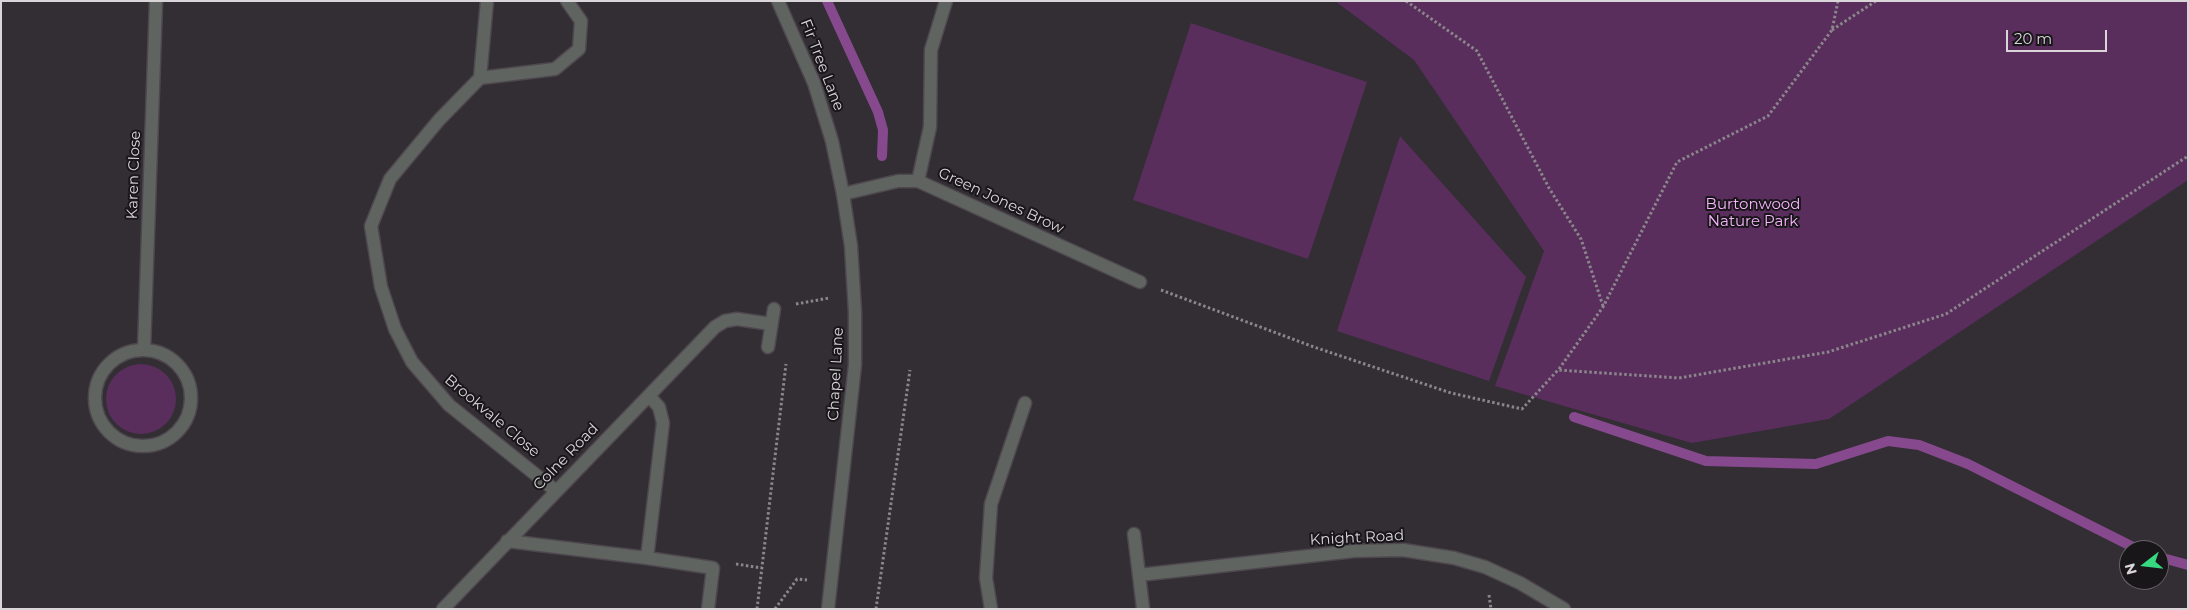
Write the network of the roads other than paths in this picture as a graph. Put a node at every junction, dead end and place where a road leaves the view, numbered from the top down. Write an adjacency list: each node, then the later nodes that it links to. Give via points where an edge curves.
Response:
1 (156, 1): 14 (street, Karen Close)
2 (487, 1): 6 (street)
3 (567, 1): 6 (street, via 582,21 579,49 555,69)
4 (778, 1): 7 (street, Fir Tree Lane, via 814,83)
5 (946, 1): 8 (street, via 931,50 930,126)
6 (480, 78): 17 (street, Brookvale Close, via 439,120 390,179 371,226 381,287 403,347 423,376 449,405)
7 (832, 141): 9 (street, Chapel Lane)
8 (918, 181): 9 (street, Green Jones Brow, via 898,181); 10 (street, Green Jones Brow)
9 (843, 194): 25 (street, Chapel Lane, via 853,280 855,365)
10 (1140, 282)
11 (774, 309): 12 (street)
12 (772, 324): 13 (street); 15 (street, Colne Road, via 737,319 725,321 715,327)
13 (768, 347)
14 (144, 350): 14 (street, via 128,352 113,360 102,372 95,404 100,420 110,433 123,442 140,446 168,439 186,419 190,406 187,379 179,368 170,359)
15 (648, 396): 17 (street, Colne Road); 20 (street, via 659,407 663,423)
16 (1025, 403): 26 (street, via 991,504 986,578)
17 (556, 491): 19 (street, Colne Road)
18 (1134, 534): 21 (street)
19 (507, 541): 20 (street); 23 (street, Colne Road)
20 (647, 558): 24 (street, via 713,568)
21 (1139, 575): 22 (street); 27 (street, Knight Road, via 1354,552 1403,550 1454,558 1485,567)
22 (1143, 608)
23 (443, 609)
24 (708, 609)
25 (828, 609)
26 (991, 609)
27 (1564, 609)

